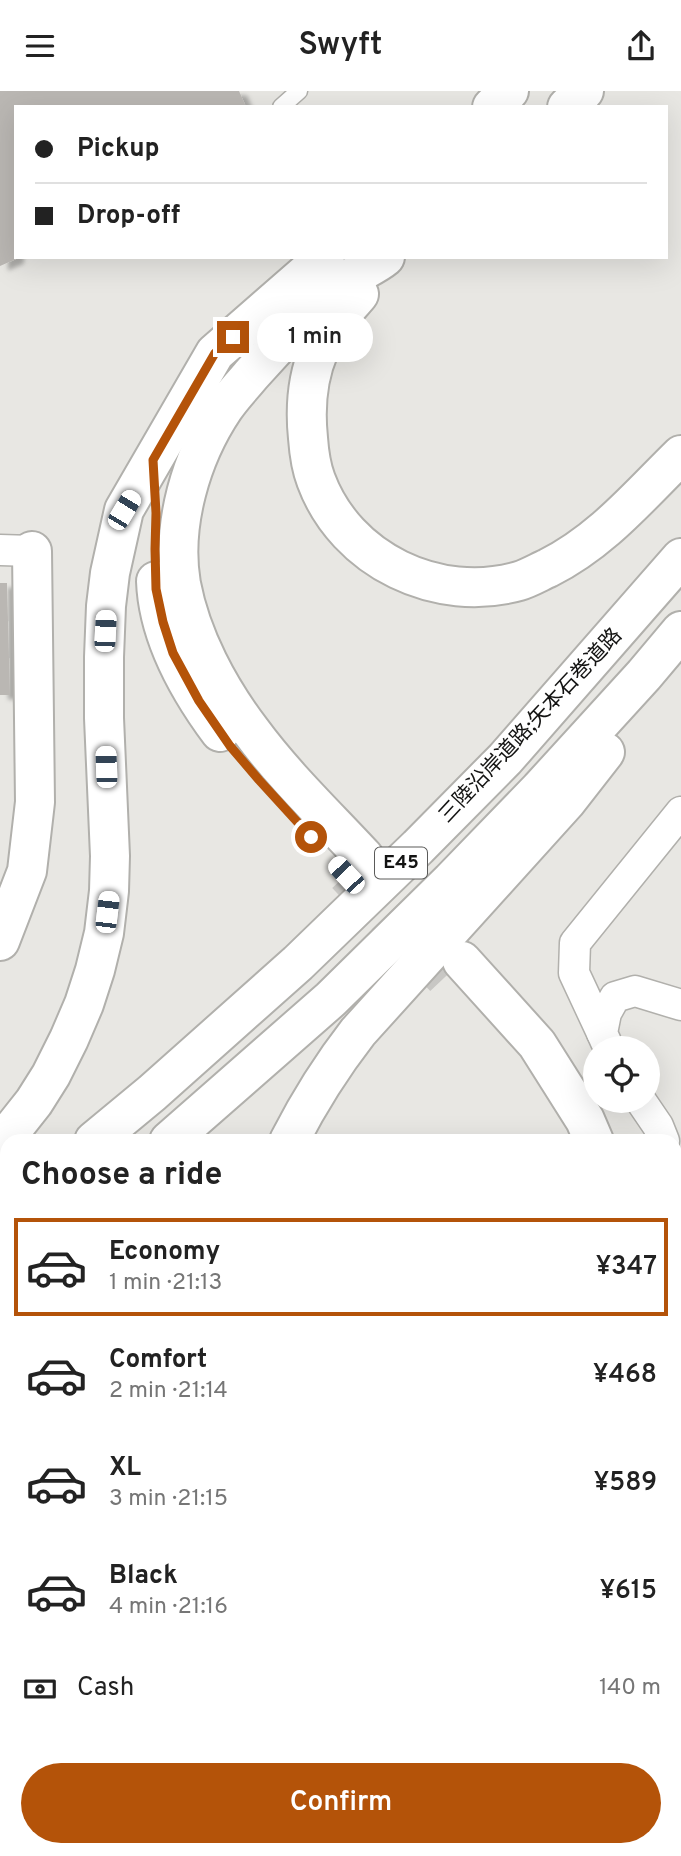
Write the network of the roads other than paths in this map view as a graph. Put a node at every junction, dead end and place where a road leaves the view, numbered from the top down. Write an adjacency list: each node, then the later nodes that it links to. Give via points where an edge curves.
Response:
1 (299, 91): 4 (lane)
2 (509, 91): 5 (main road)
3 (584, 91): 6 (main road)
4 (283, 105)
5 (494, 105)
6 (569, 105)
7 (323, 259): 10 (main road, via 215,353)
8 (383, 259): 9 (main road, via 318,350 305,416 316,479 332,513 358,543 393,569 457,588 522,581 575,552 608,527); 10 (main road, via 348,280 277,345 224,407 187,487 179,554 188,614 218,681 251,732 355,866 259,780 209,716 173,653 156,589)
9 (681, 455)
10 (153, 460): 21 (main road, via 124,510 106,606 104,718 110,856 104,933 69,1039 34,1102)
11 (16, 550): 16 (main road, via 35,802 27,871)
12 (681, 558): 22 (main road, 三陸沿岸道路;矢本石巻道路 / E45, via 505,759 418,847 298,963)
13 (681, 631): 23 (main road, E45, via 451,881 331,999)
14 (681, 650): 24 (main road, via 566,802 333,1064)
15 (680, 814): 18 (street, via 575,943 574,973)
16 (0, 941)
17 (681, 1005): 19 (street, via 635,991 615,997 606,1013)
18 (604, 1036)
19 (606, 1036)
20 (650, 1113): 27 (street)
21 (9, 1134)
22 (102, 1134)
23 (177, 1134)
24 (293, 1134)
25 (563, 1134): 26 (main road, via 453,970 537,1044)
26 (591, 1134)
27 (661, 1134)

